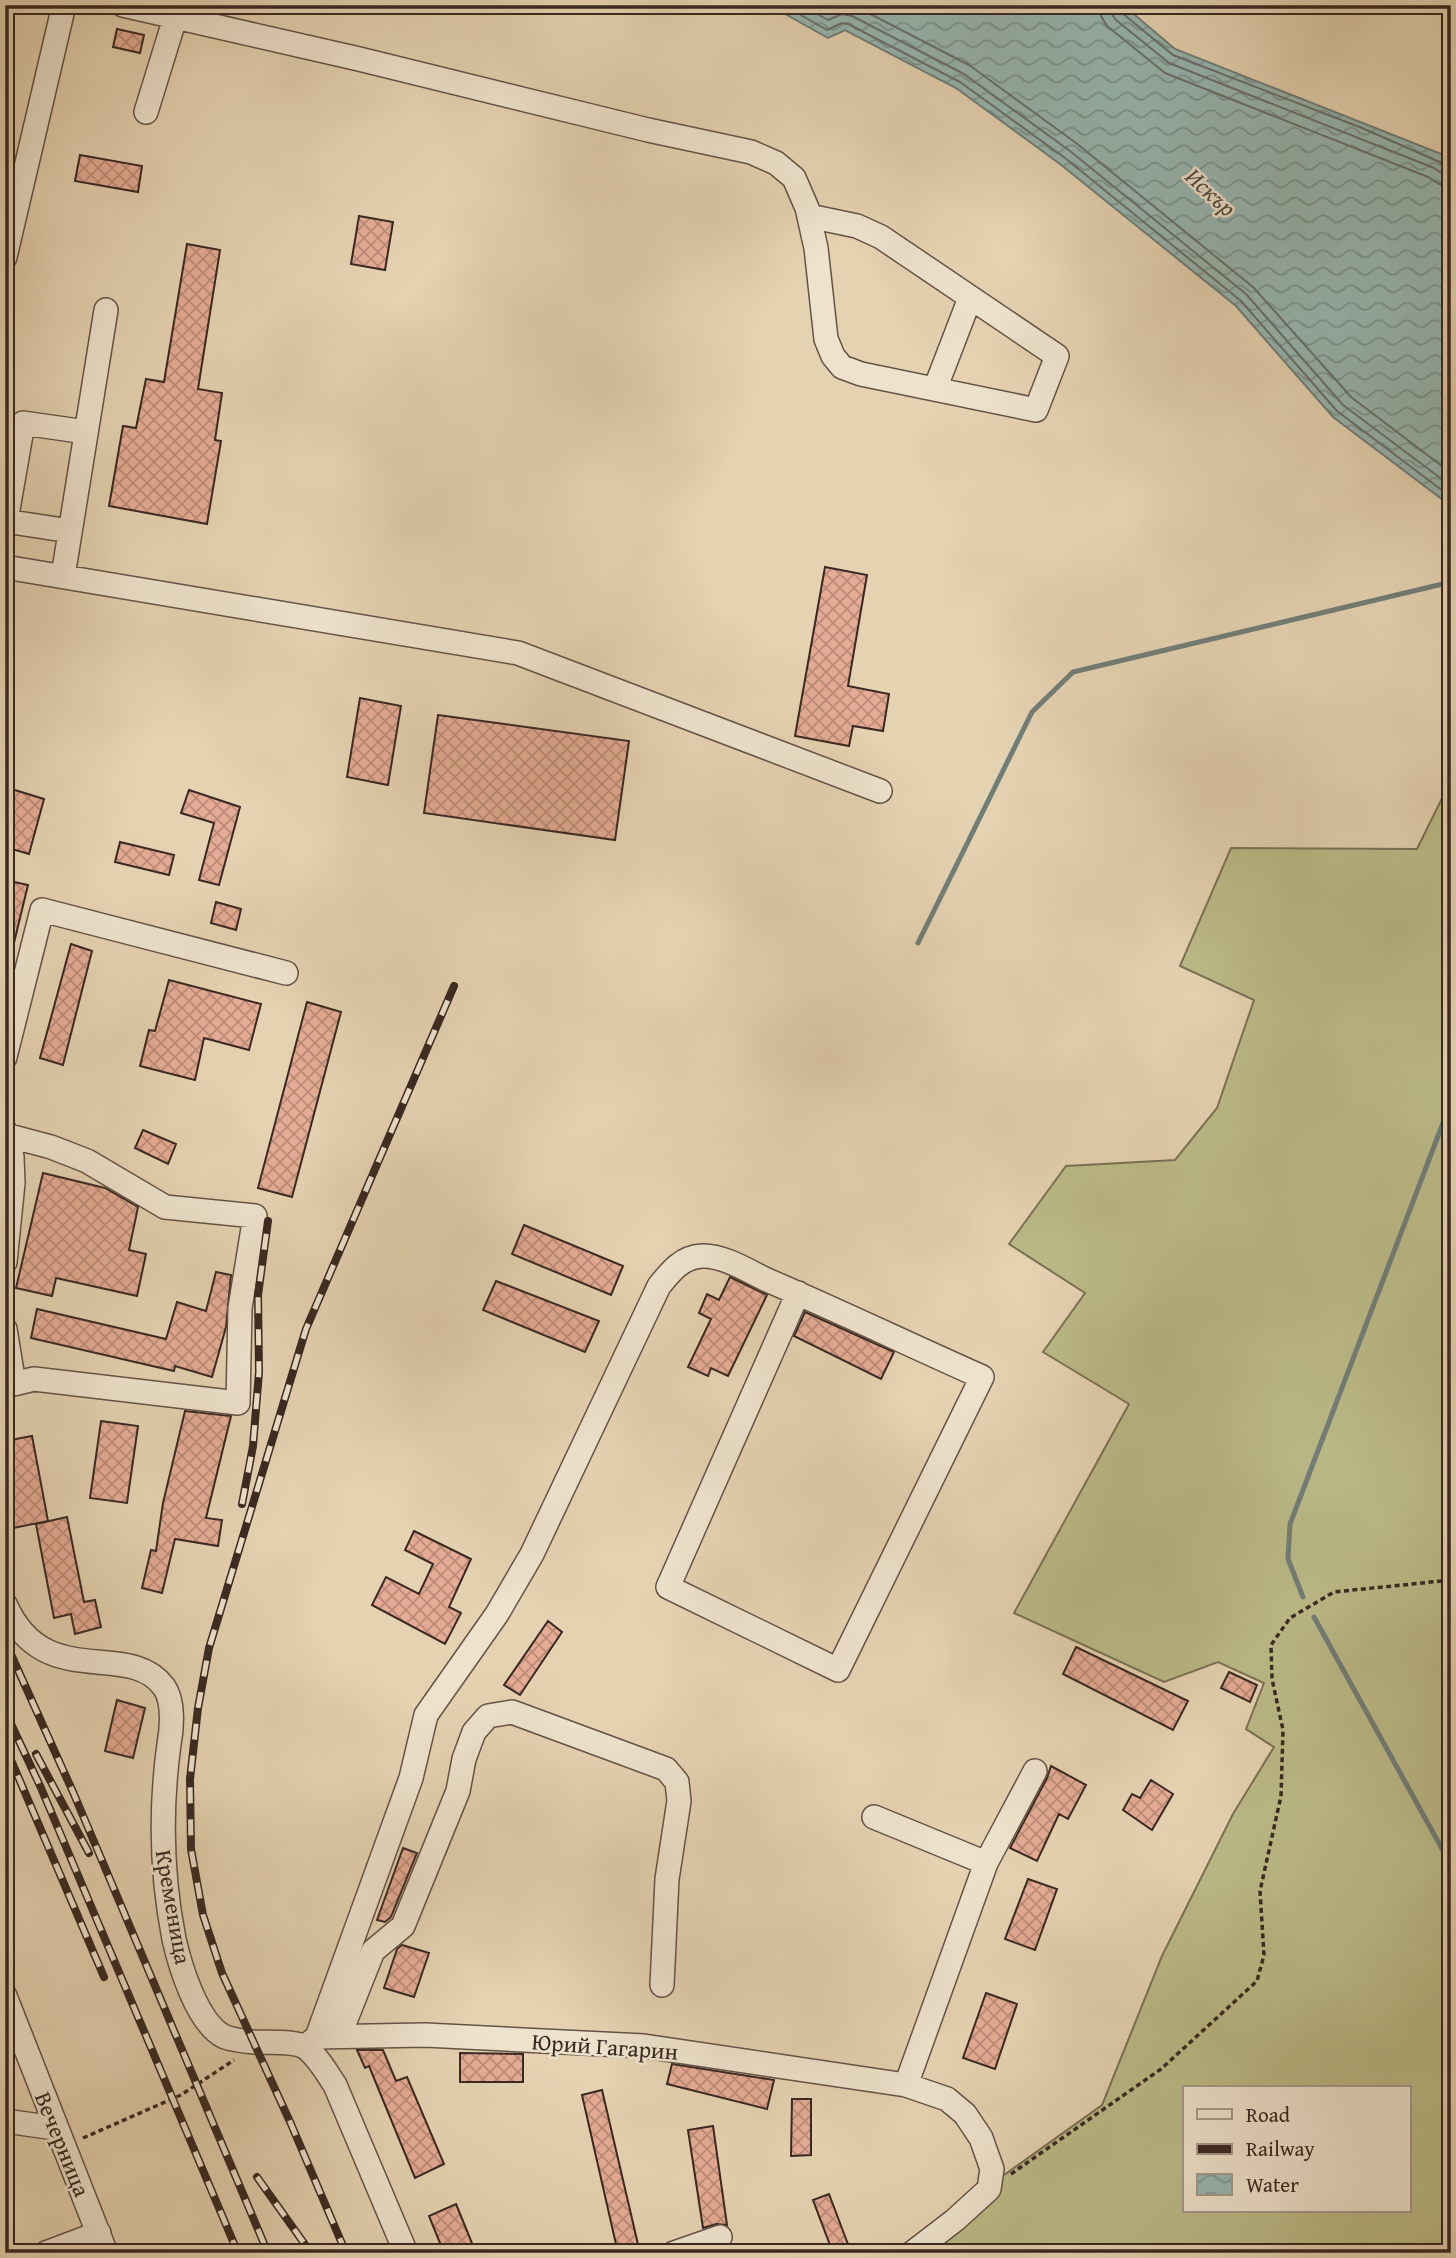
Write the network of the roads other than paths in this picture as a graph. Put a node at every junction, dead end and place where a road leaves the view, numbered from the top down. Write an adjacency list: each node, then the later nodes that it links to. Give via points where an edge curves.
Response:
1 (64, 5): 6 (street)
2 (123, 5): 3 (street)
3 (175, 18): 4 (street); 5 (street, via 751,152 776,163 794,178)
4 (146, 112)
5 (808, 216): 7 (street, via 857,226 881,237); 9 (street, via 826,339 833,356 842,367 862,374)
6 (5, 257)
7 (970, 298): 9 (street); 9 (street, via 1057,356 1036,410)
8 (106, 310): 10 (street)
9 (935, 389)
10 (86, 432): 11 (street, via 23,423); 12 (street)
11 (5, 521): 12 (street)
12 (70, 531): 14 (street)
13 (5, 567): 14 (street)
14 (63, 576): 15 (street, via 518,653)
15 (880, 791)
16 (286, 973): 17 (street, via 42,910)
17 (5, 1057)
18 (6, 1133): 19 (street, via 13,1183); 22 (street, via 87,1161 165,1207 255,1216 240,1308 238,1403 34,1379)
19 (5, 1262)
20 (798, 1293): 20 (street, via 982,1377 838,1670 668,1587); 29 (street, via 703,1256 673,1268 659,1286 532,1554 497,1614 426,1715 411,1778)
21 (5, 1329): 22 (street)
22 (10, 1385)
23 (5, 1604): 29 (street, Кременица, via 13,1622 32,1643 54,1655 132,1667 166,1688 172,1729 163,1790 165,1877 174,1941 192,1996 223,2037)
24 (1035, 1771): 26 (street)
25 (874, 1817): 26 (street)
26 (986, 1863): 30 (street)
27 (662, 1985): 29 (street, via 677,1782 666,1769 512,1712 488,1716 474,1732 458,1791 403,1926 373,1951 346,2019)
28 (5, 1996): 32 (street, Вечерница)
29 (311, 2042): 30 (street, Юрий Гагарин, via 425,2035 645,2046); 36 (street, via 335,2085)
30 (906, 2085): 38 (street, Юрий Гагарин, via 947,2099 965,2114 981,2138 992,2169 989,2189)
31 (5, 2121): 32 (street)
32 (60, 2138): 34 (street, Вечерница)
33 (720, 2237): 37 (street)
34 (103, 2243): 35 (street)
35 (46, 2253)
36 (406, 2253)
37 (674, 2253)
38 (912, 2253)

